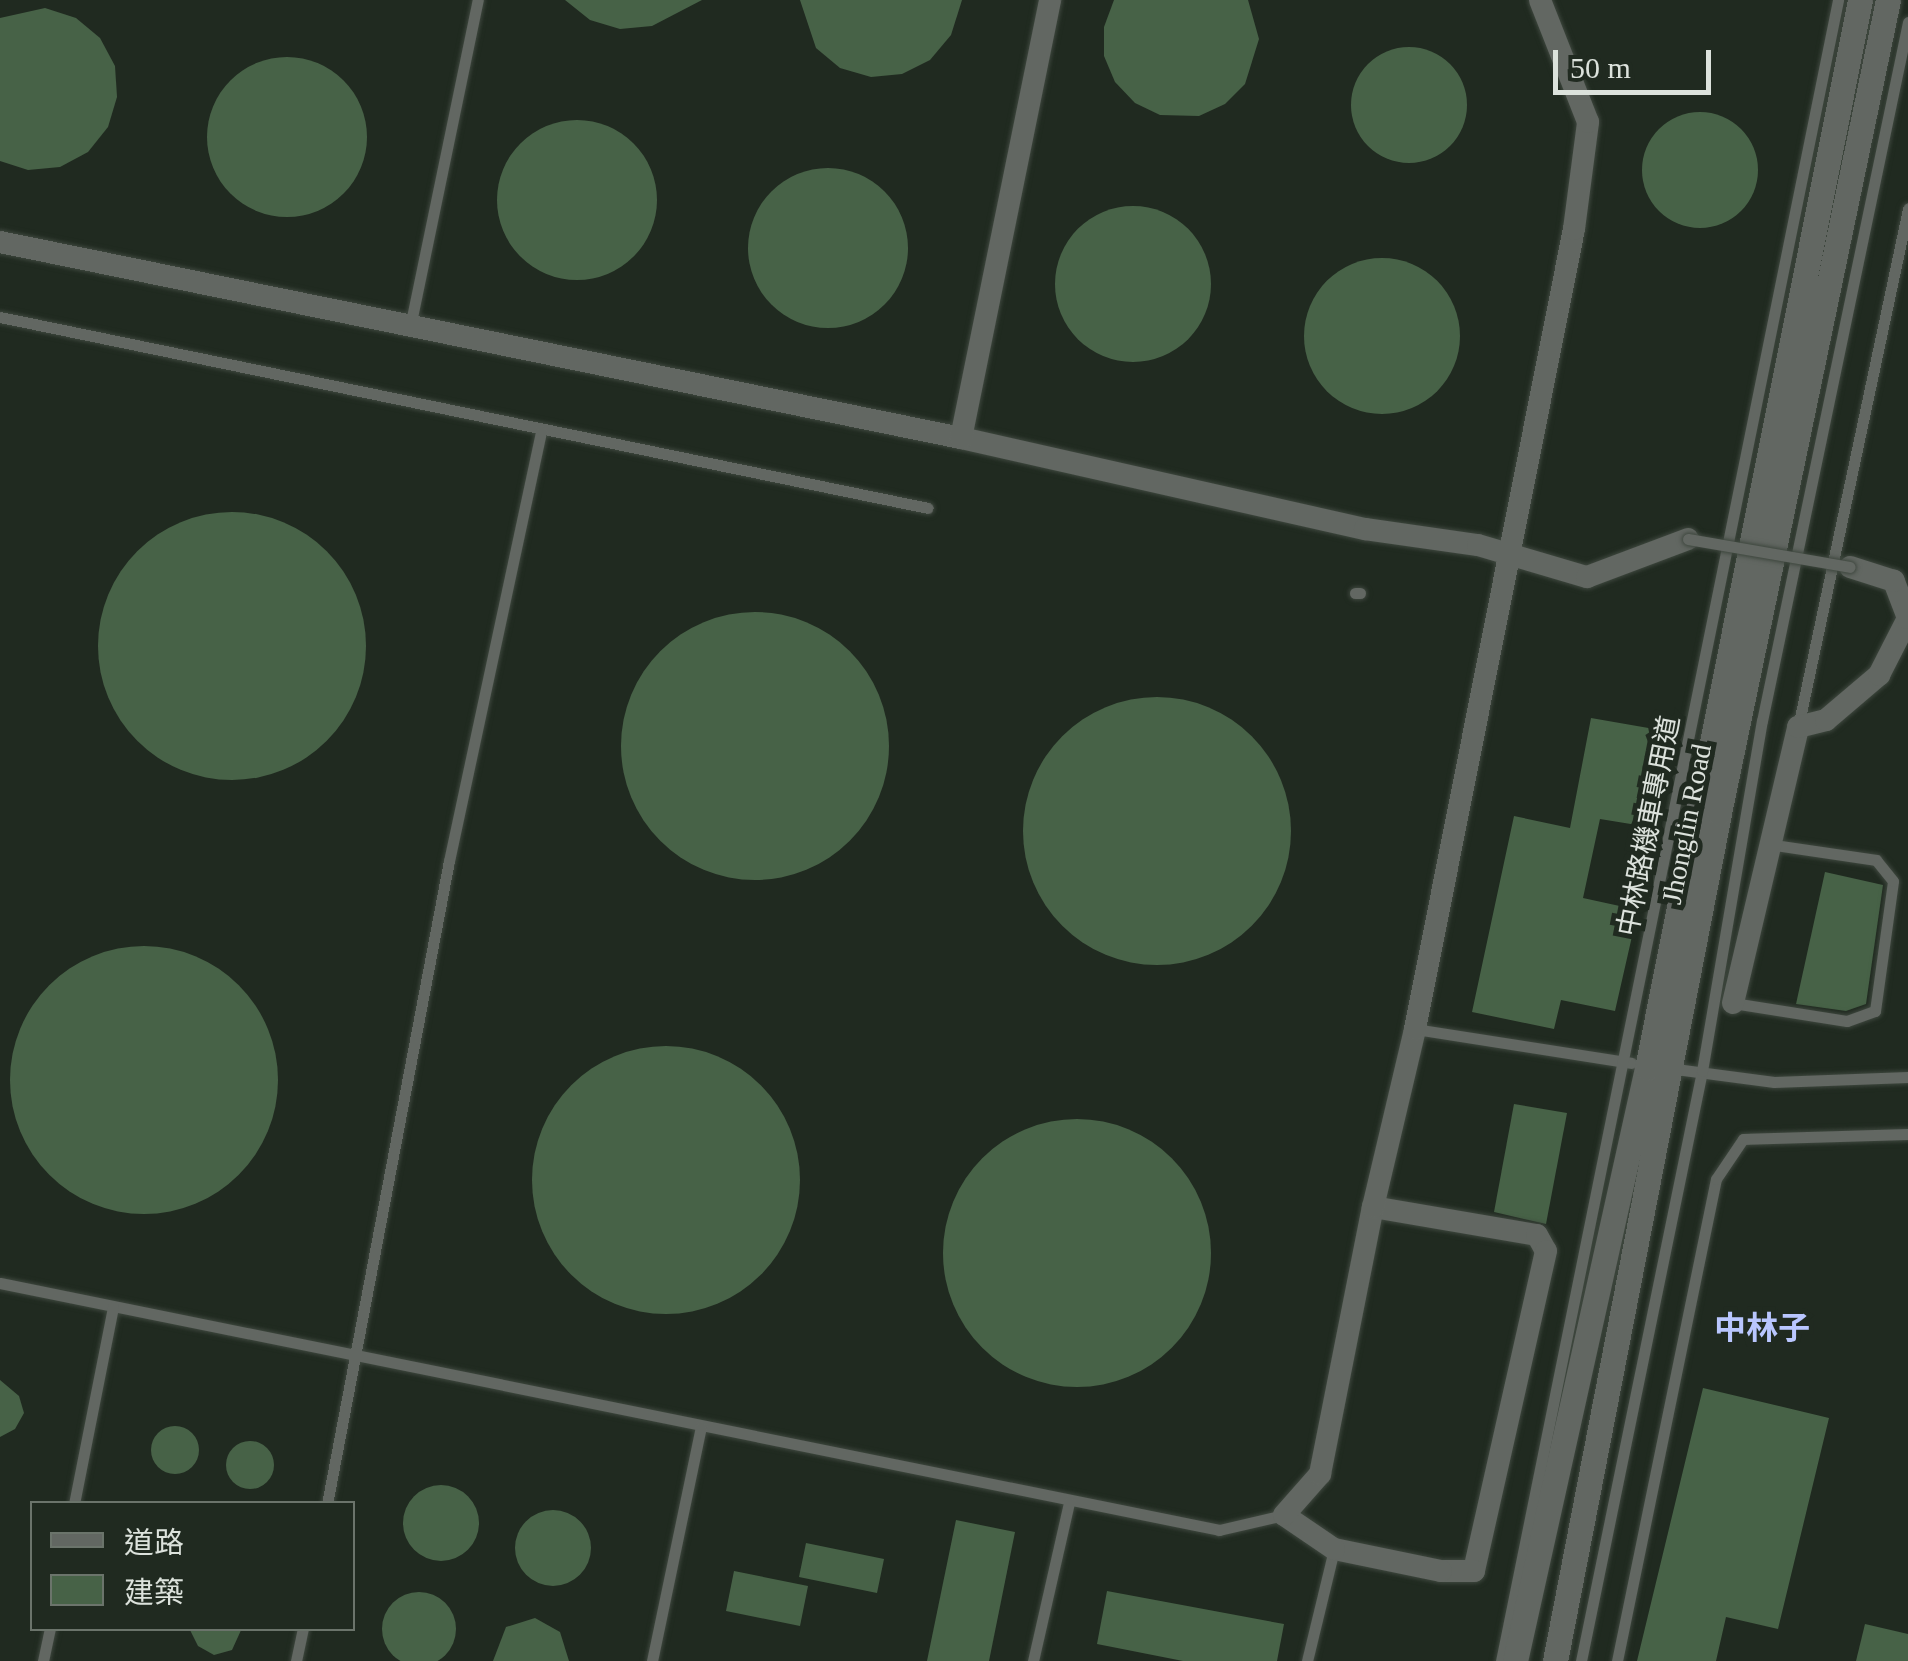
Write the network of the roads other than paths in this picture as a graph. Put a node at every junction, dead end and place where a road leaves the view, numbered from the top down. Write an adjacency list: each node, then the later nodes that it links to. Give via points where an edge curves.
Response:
1 (478, 0): 11 (lane)
2 (1050, 0): 13 (street)
3 (1540, 0): 16 (street, via 1588,122)
4 (1838, 0): 22 (lane, 中林路機車專用道)
5 (1860, 0): 22 (street)
6 (1888, 0): 22 (street, Jhonglin Road)
7 (1908, 22): 23 (lane, via 1762,721)
8 (1908, 209): 18 (lane)
9 (0, 242): 11 (street)
10 (0, 317): 12 (lane)
11 (410, 328): 13 (street)
12 (541, 432): 14 (lane); 29 (lane)
13 (961, 438): 16 (street)
14 (928, 508)
15 (1688, 540): 16 (street, via 1587,577); 17 (lane, bridge)
16 (1510, 557): 21 (street)
17 (1850, 567): 18 (street, via 1894,580 1908,618 1879,675 1826,720)
18 (1798, 727): 19 (street)
19 (1767, 844): 20 (street); 20 (lane, via 1876,860 1893,881 1876,1012 1847,1021)
20 (1733, 1003)
21 (1415, 1029): 22 (lane); 26 (street)
22 (1648, 1066): 23 (lane); 43 (lane, 中林路機車專用道); 44 (street); 45 (street, Jhonglin Road)
23 (1702, 1071): 24 (lane, via 1774,1082); 46 (lane)
24 (1908, 1077)
25 (1908, 1134): 47 (lane, via 1744,1140 1716,1179)
26 (1374, 1208): 34 (street, via 1320,1474); 35 (street, via 1537,1235 1546,1251 1474,1571)
27 (0, 1283): 28 (lane)
28 (113, 1307): 29 (lane); 31 (lane)
29 (352, 1353): 30 (lane); 32 (lane)
30 (702, 1427): 33 (lane); 40 (lane)
31 (75, 1501)
32 (327, 1501)
33 (1069, 1502): 34 (lane, via 1219,1530); 41 (lane)
34 (1284, 1515): 35 (street)
35 (1334, 1549): 42 (lane)
36 (49, 1631): 38 (lane)
37 (301, 1631): 39 (lane)
38 (44, 1661)
39 (296, 1661)
40 (652, 1661)
41 (1034, 1661)
42 (1307, 1661)
43 (1500, 1661)
44 (1515, 1661)
45 (1556, 1661)
46 (1581, 1661)
47 (1617, 1661)

